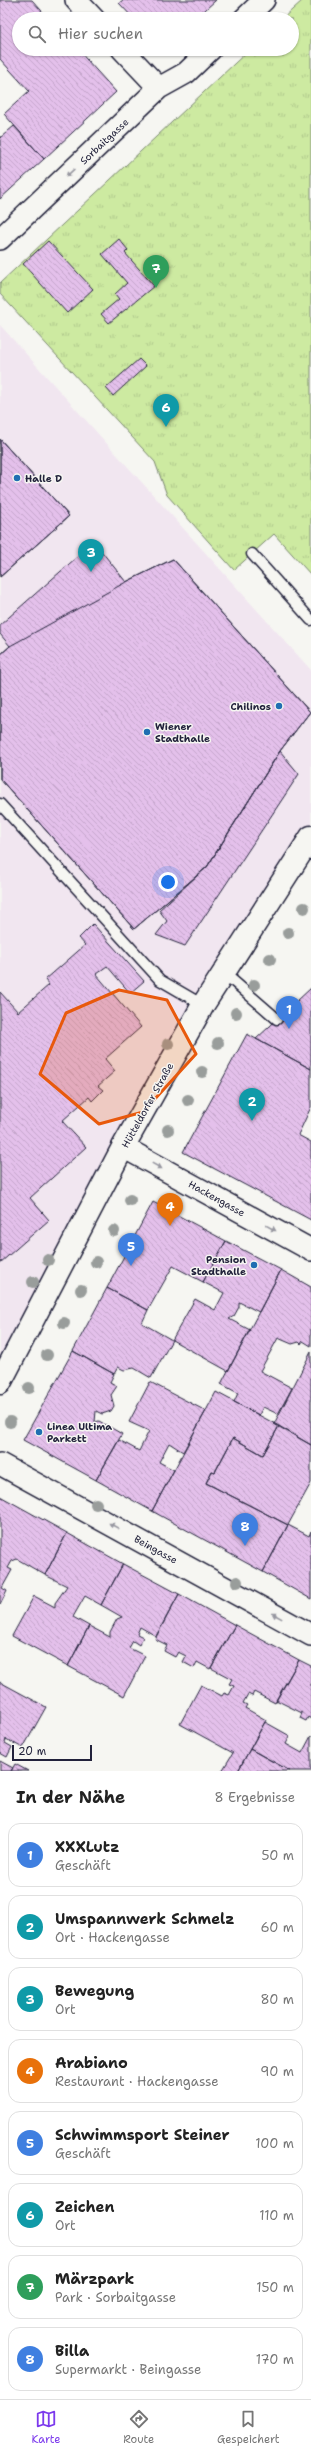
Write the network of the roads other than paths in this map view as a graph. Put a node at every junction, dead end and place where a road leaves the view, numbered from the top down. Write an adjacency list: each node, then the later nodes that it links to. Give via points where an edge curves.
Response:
1 (76, 0): 3 (street)
2 (264, 0): 4 (street)
3 (87, 12)
4 (251, 12)
5 (129, 56): 7 (street)
6 (204, 56): 7 (street, Sorbaitgasse, via 186,73)
7 (159, 88): 8 (street, Sorbaitgasse, one-way to 8)
8 (0, 239)
9 (252, 554): 10 (lane)
10 (311, 620)
11 (0, 804): 14 (lane, via 160,980)
12 (311, 837): 13 (main road, Hütteldorfer Straße)
13 (224, 973): 14 (main road, Hütteldorfer Straße); 15 (lane)
14 (203, 1005): 16 (main road, Hütteldorfer Straße)
15 (277, 1019)
16 (123, 1147): 17 (street, Hackengasse, one-way to 17); 18 (main road, Hütteldorfer Straße)
17 (311, 1250)
18 (0, 1383)
19 (0, 1464): 20 (street, Beingasse, one-way to 19)
20 (311, 1634)

